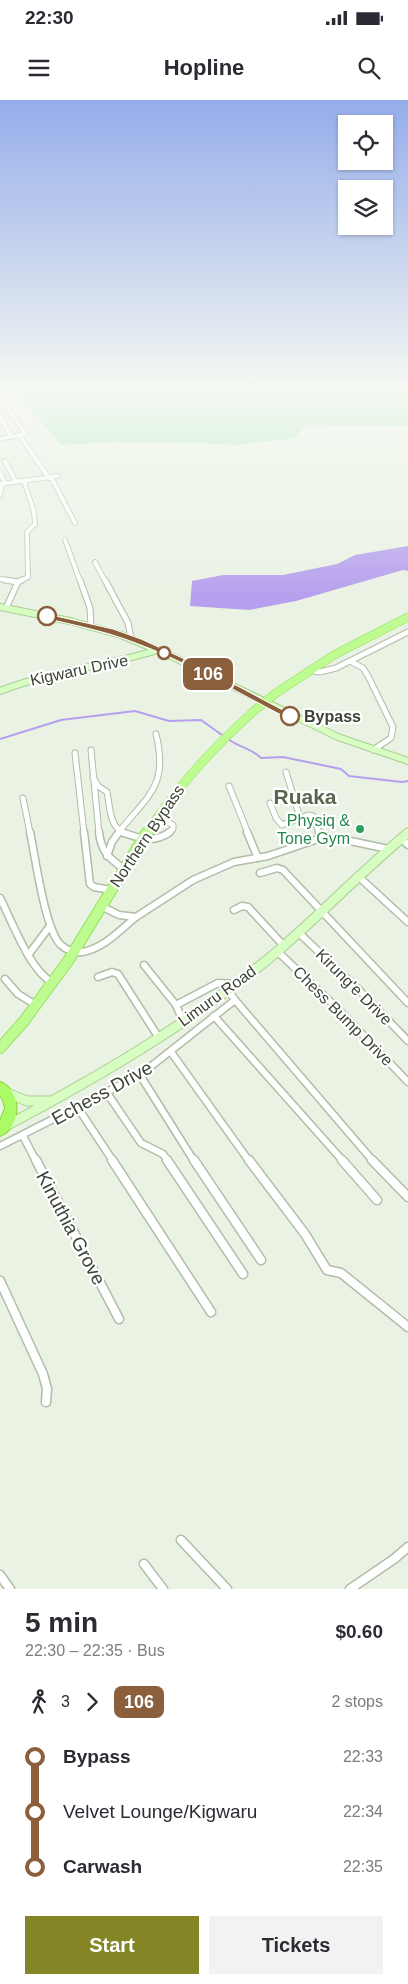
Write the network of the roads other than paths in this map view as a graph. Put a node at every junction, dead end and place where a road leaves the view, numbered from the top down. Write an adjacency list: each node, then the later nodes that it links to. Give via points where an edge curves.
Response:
1 (35, 456): 5 (street)
2 (5, 461): 7 (street)
3 (0, 473): 8 (street)
4 (58, 476): 5 (street)
5 (50, 478): 6 (street); 10 (street)
6 (24, 481): 7 (street); 14 (street, via 32,502 34,524 27,532 28,577)
7 (16, 482): 8 (street)
8 (2, 484): 9 (street)
9 (0, 495)
10 (75, 523)
11 (65, 540): 17 (street, via 90,608)
12 (95, 562): 19 (street, via 128,624)
13 (0, 579): 14 (street)
14 (18, 582): 15 (street)
15 (3, 608): 17 (main road)
16 (408, 617): 20 (main road, Northern Bypass)
17 (91, 626): 19 (main road)
18 (408, 632): 22 (street)
19 (131, 638): 21 (main road)
20 (358, 641): 22 (street); 23 (main road, Northern Bypass)
21 (158, 650): 27 (main road, Kigwaru Drive, via 131,659 46,674); 32 (main road, via 297,720)
22 (369, 650): 24 (street)
23 (325, 660): 25 (street); 26 (main road, Northern Bypass)
24 (350, 661): 25 (street); 32 (street, via 363,668 393,727 391,738)
25 (332, 669): 26 (street)
26 (310, 670): 28 (main road, Northern Bypass, bridge)
27 (0, 691)
28 (254, 711): 30 (main road, Northern Bypass)
29 (156, 734): 42 (street, via 160,753 157,781 144,804)
30 (226, 736): 40 (main road, Northern Bypass, via 204,758)
31 (91, 750): 36 (street)
32 (373, 750): 34 (main road)
33 (75, 753): 52 (street, via 90,884)
34 (408, 761)
35 (286, 772): 41 (street)
36 (94, 777): 42 (street, via 98,786 107,792 113,824); 47 (street, via 100,844)
37 (229, 786): 48 (street)
38 (22, 798): 59 (street)
39 (270, 803): 41 (street, via 282,825)
40 (158, 816): 45 (main road, Northern Bypass); 45 (street, via 170,822 173,829 161,838)
41 (300, 818): 43 (street, via 313,816)
42 (120, 832): 45 (street); 47 (street, via 112,841)
43 (321, 838): 46 (street, via 341,839); 48 (street)
44 (406, 839): 46 (main road, Limuru Road)
45 (142, 840): 49 (main road, Northern Bypass)
46 (388, 850): 51 (main road, Limuru Road)
47 (107, 856): 49 (street)
48 (258, 858): 57 (street, via 234,862 193,880)
49 (124, 869): 52 (main road, Northern Bypass)
50 (260, 873): 56 (street, Kirung'e Drive, via 281,868)
51 (359, 877): 56 (main road, Limuru Road); 58 (street)
52 (110, 890): 54 (main road, Northern Bypass)
53 (0, 898): 63 (street)
54 (102, 906): 57 (street, via 119,915); 62 (main road, Northern Bypass)
55 (234, 910): 61 (street, Chess Bump Drive, via 248,907)
56 (323, 912): 60 (main road, Limuru Road); 71 (street, Kirung'e Drive)
57 (136, 917): 62 (street, via 95,948)
58 (408, 922)
59 (50, 926): 62 (street, via 60,945); 63 (street)
60 (299, 933): 61 (main road, Limuru Road); 77 (street, Kirung'e Drive)
61 (281, 948): 68 (main road, Limuru Road); 81 (street, Chess Bump Drive)
62 (72, 951): 67 (main road, Northern Bypass)
63 (29, 954): 67 (street, via 38,972)
64 (144, 966): 73 (street)
65 (98, 976): 76 (street, via 112,972 118,974)
66 (5, 980): 72 (street, via 18,994)
67 (52, 982): 72 (main road, Northern Bypass)
68 (236, 984): 69 (main road, Limuru Road); 73 (street, via 218,983)
69 (228, 990): 70 (street); 75 (main road, Limuru Road)
70 (235, 1000): 74 (street, Echess Drive); 89 (street, via 363,1151)
71 (408, 1003)
72 (36, 1005): 78 (main road, Northern Bypass)
73 (176, 1005): 75 (street)
74 (214, 1016): 79 (street, Echess Drive); 90 (street)
75 (183, 1021): 76 (main road, Limuru Road)
76 (158, 1038): 84 (main road, Limuru Road)
77 (408, 1041)
78 (0, 1049)
79 (171, 1052): 80 (street, Echess Drive); 96 (street, via 328,1270 341,1273)
80 (140, 1075): 83 (street, Echess Drive); 91 (street)
81 (408, 1082)
82 (3, 1090): 84 (main road, via 27,1101); 86 (highway, via 12,1103 12,1111)
83 (107, 1093): 85 (street, Echess Drive); 92 (street, via 141,1143 163,1154)
84 (52, 1101): 86 (main road, Limuru Road)
85 (78, 1108): 87 (street, Echess Drive); 94 (street)
86 (1, 1129)
87 (23, 1136): 88 (street, Echess Drive); 95 (street, Kinuthia Grove)
88 (0, 1146)
89 (408, 1197)
90 (377, 1200)
91 (261, 1260)
92 (243, 1274)
93 (0, 1281): 97 (street, via 43,1374)
94 (211, 1312)
95 (119, 1319)
96 (408, 1327)
97 (46, 1402)
98 (182, 1540): 104 (street)
99 (408, 1546): 105 (street)
100 (144, 1564): 103 (street)
101 (0, 1574): 102 (street)
102 (10, 1589)
103 (163, 1589)
104 (227, 1589)
105 (350, 1589)

